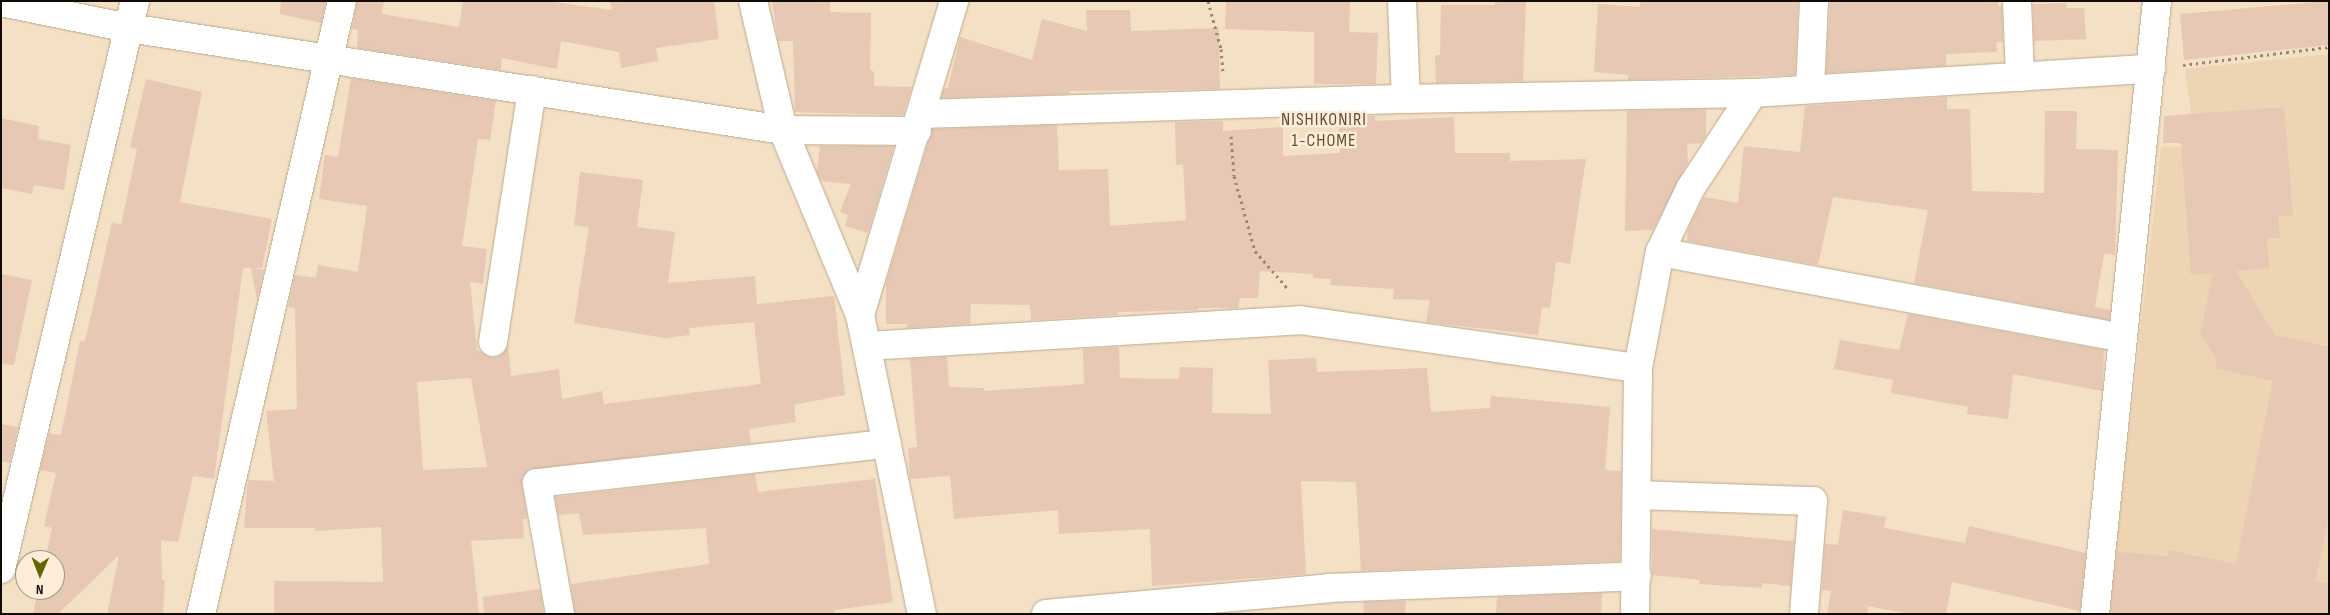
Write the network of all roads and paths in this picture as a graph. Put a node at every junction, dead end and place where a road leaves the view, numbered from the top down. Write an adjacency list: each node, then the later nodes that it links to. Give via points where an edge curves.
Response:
1 (135, 1): 11 (street)
2 (342, 1): 13 (street)
3 (754, 1): 22 (street)
4 (954, 1): 21 (street)
5 (1208, 1): 20 (path, via 1221,48)
6 (1402, 1): 19 (street)
7 (1814, 1): 16 (street)
8 (2017, 1): 15 (street)
9 (2157, 1): 14 (street)
10 (1, 2): 11 (street)
11 (129, 28): 13 (street); 32 (street)
12 (2329, 47): 14 (path)
13 (329, 59): 17 (street); 34 (street)
14 (2151, 69): 15 (street); 26 (street)
15 (2020, 77): 16 (street)
16 (1810, 89): 18 (street)
17 (532, 90): 22 (street); 27 (street)
18 (1753, 93): 19 (street); 23 (street, via 1690,189)
19 (1406, 99): 20 (street)
20 (1227, 106): 21 (street); 25 (path, via 1234,176 1255,251 1302,303)
21 (919, 123): 22 (street); 24 (street)
22 (784, 130): 24 (street)
23 (1660, 252): 26 (street); 29 (street)
24 (860, 315): 28 (street)
25 (1310, 322): 28 (street); 29 (street)
26 (2122, 338): 40 (street)
27 (493, 342)
28 (868, 346): 30 (street)
29 (1638, 368): 31 (street)
30 (887, 444): 35 (street, via 537,483); 36 (street)
31 (1637, 495): 33 (street); 39 (street, via 1813,501)
32 (1, 568)
33 (1637, 576): 37 (street, via 1328,588); 38 (street)
34 (201, 614)
35 (560, 614)
36 (922, 614)
37 (1046, 614)
38 (1635, 614)
39 (1804, 614)
40 (2095, 614)

